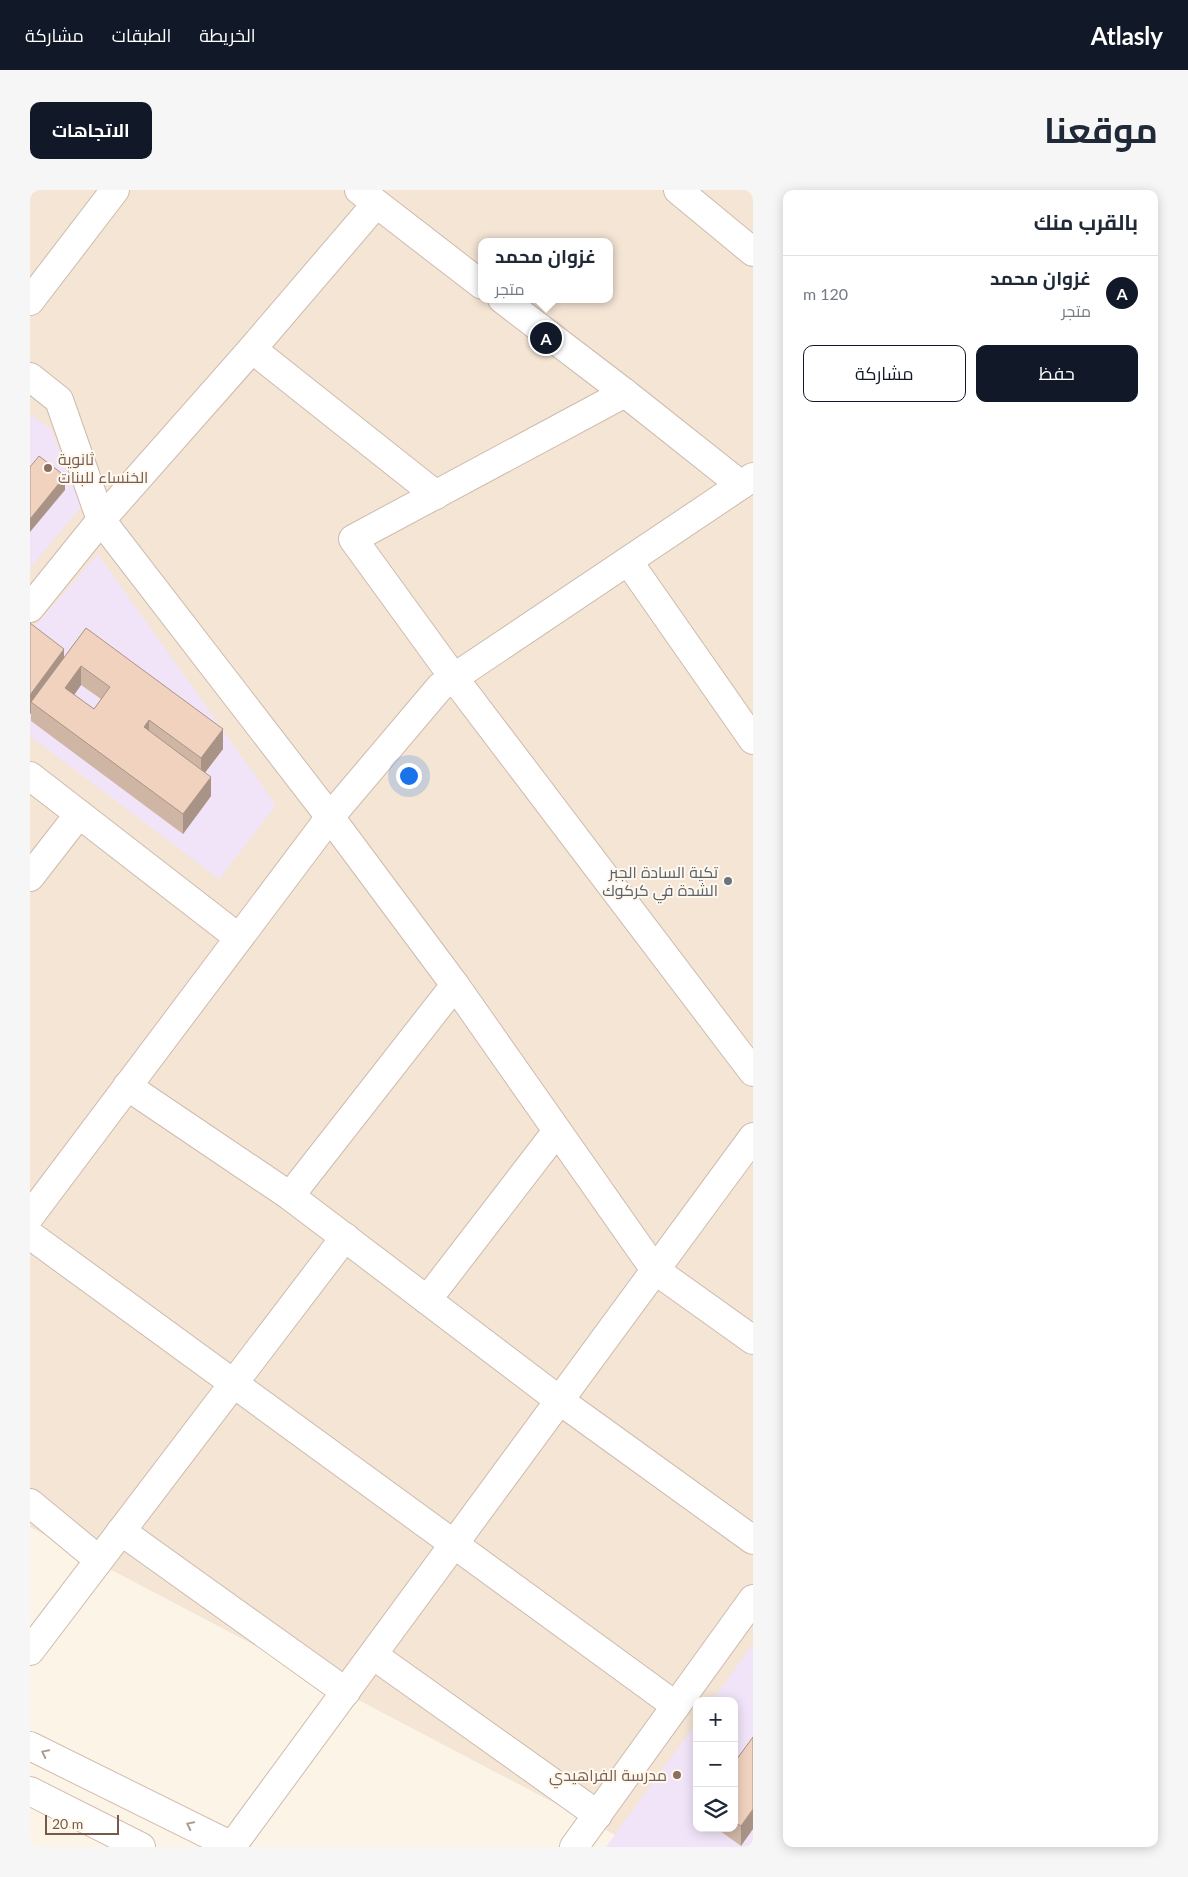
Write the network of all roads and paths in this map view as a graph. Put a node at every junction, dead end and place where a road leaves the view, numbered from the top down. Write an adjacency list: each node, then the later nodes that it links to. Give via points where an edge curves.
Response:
1 (678, 190): 4 (street)
2 (103, 194): 6 (street)
3 (367, 197): 5 (street); 8 (street)
4 (753, 252)
5 (478, 282)
6 (30, 301)
7 (507, 303): 10 (street)
8 (252, 349): 12 (street); 13 (street)
9 (30, 377): 13 (street, via 59,400)
10 (625, 393): 11 (street); 12 (street)
11 (747, 481): 14 (street)
12 (436, 495): 16 (street, via 353,538)
13 (101, 520): 15 (street); 20 (street)
14 (628, 561): 16 (street); 17 (street)
15 (30, 608)
16 (454, 678): 20 (street, via 440,687); 24 (street)
17 (753, 740)
18 (30, 776): 19 (street)
19 (79, 814): 21 (street); 22 (street)
20 (330, 817): 22 (street); 23 (street)
21 (30, 877)
22 (239, 938): 25 (street)
23 (455, 985): 26 (street); 28 (street)
24 (753, 1072)
25 (128, 1086): 28 (street); 29 (street)
26 (557, 1131): 32 (street); 33 (street)
27 (753, 1137): 32 (street)
28 (290, 1196): 31 (street)
29 (30, 1216)
30 (30, 1235): 35 (street)
31 (345, 1237): 33 (street); 35 (street)
32 (655, 1270): 34 (street); 36 (street)
33 (427, 1300): 36 (street)
34 (753, 1340)
35 (233, 1384): 38 (street); 40 (street)
36 (559, 1400): 39 (street); 40 (street)
37 (30, 1503): 41 (street)
38 (121, 1531): 41 (street); 45 (street)
39 (753, 1540)
40 (454, 1544): 44 (street); 46 (street)
41 (99, 1560): 43 (street)
42 (753, 1599): 46 (street)
43 (30, 1651)
44 (373, 1655): 45 (street); 49 (street)
45 (346, 1692): 51 (street)
46 (676, 1706): 49 (street)
47 (30, 1746): 51 (street, one-way to 47)
48 (30, 1792): 50 (street)
49 (598, 1814): 52 (street)
50 (141, 1847)
51 (233, 1847)
52 (574, 1847)

